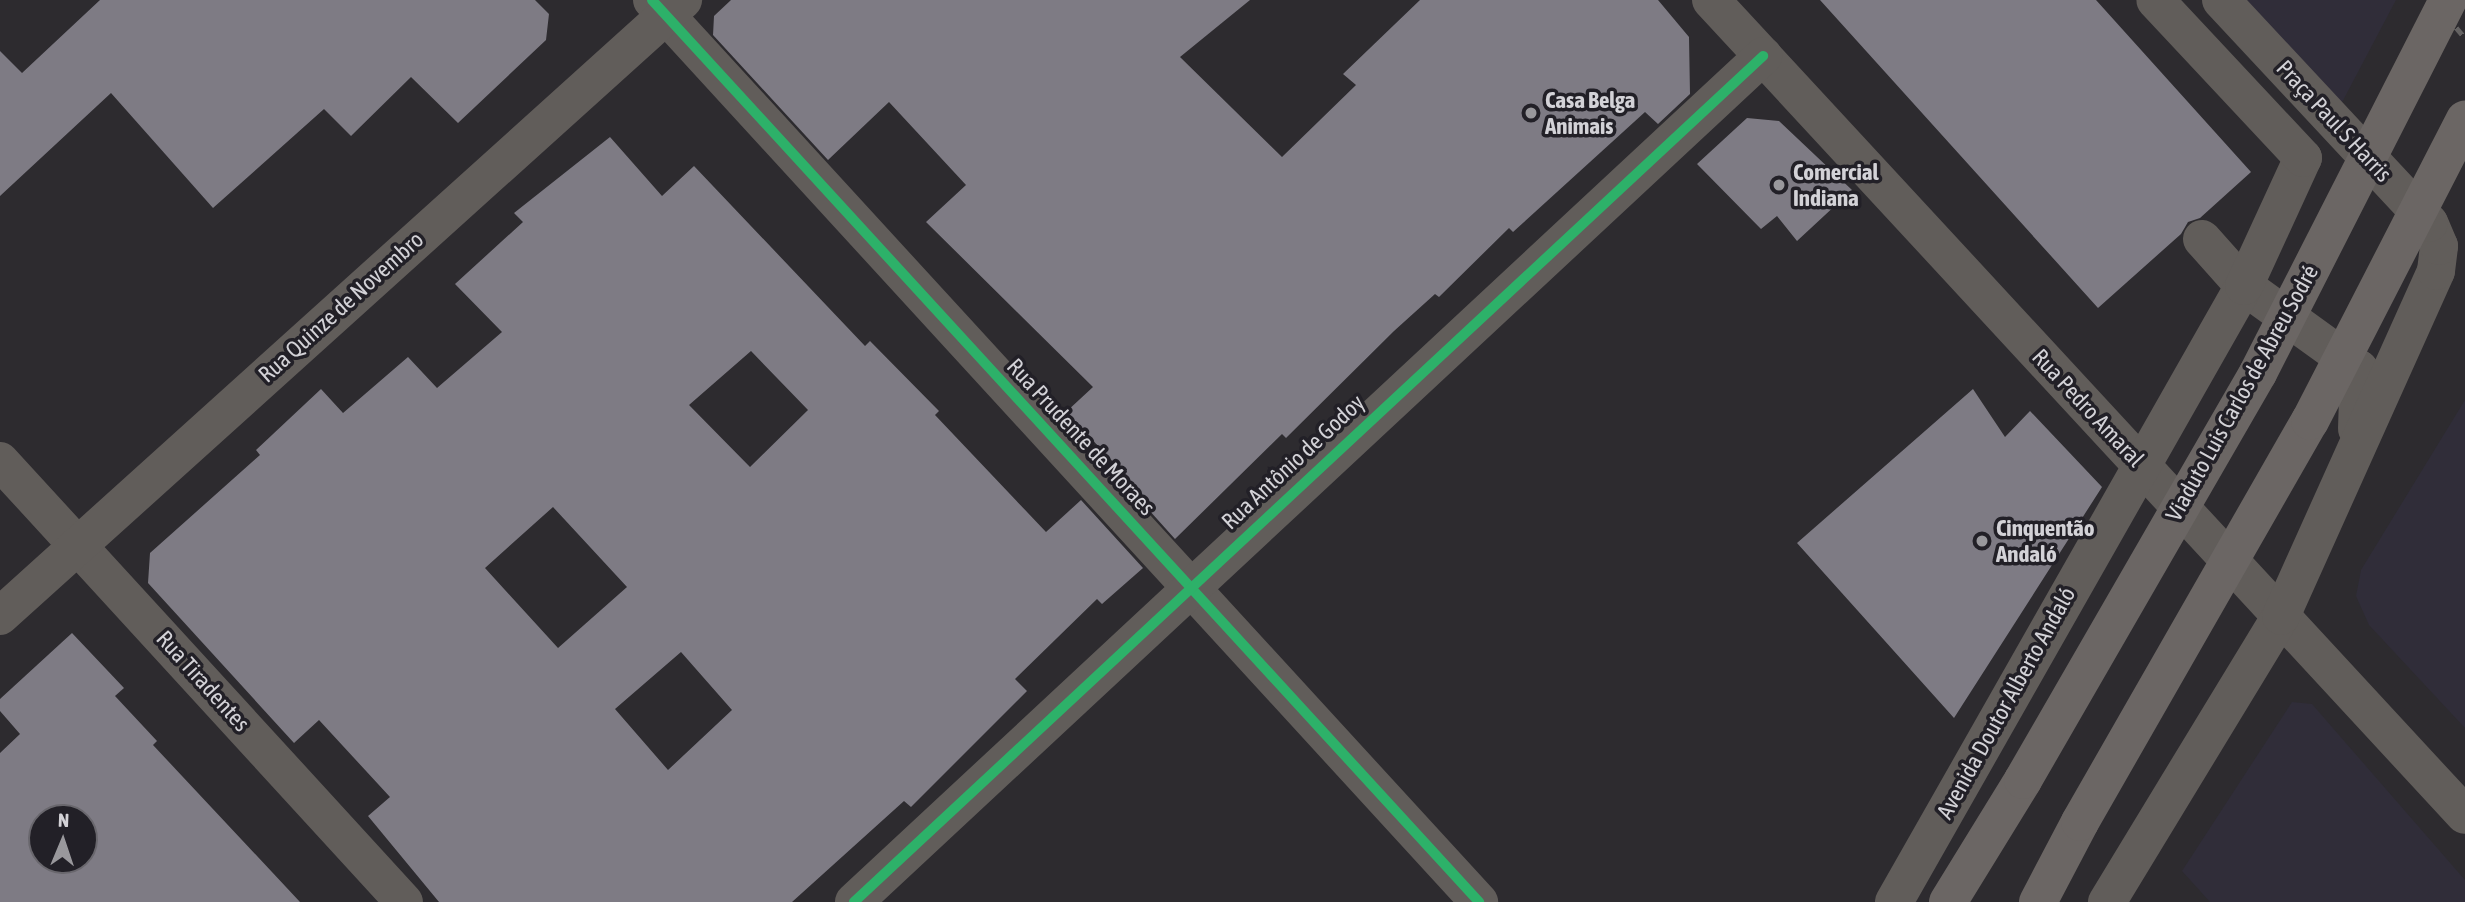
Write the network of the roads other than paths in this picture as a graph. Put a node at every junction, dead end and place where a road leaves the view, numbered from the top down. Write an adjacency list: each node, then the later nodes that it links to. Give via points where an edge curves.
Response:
1 (1711, 0): 6 (street, Rua Pedro Amaral)
2 (2155, 0): 9 (street, Avenida Doutor Alberto Andaló, via 2302,158)
3 (2221, 0): 10 (street, Praça Paul S Harris, via 2429,223 2439,246 2436,271)
4 (2448, 0): 22 (main road, Viaduto Luis Carlos de Abreu Sodré, bridge, via 2258,373)
5 (667, 5): 13 (street, Rua Quinze de Novembro); 14 (street, Rua Prudente de Moraes)
6 (1763, 56): 12 (street, Rua Pedro Amaral); 14 (street, Rua Antônio de Godoy)
7 (2465, 119): 23 (main road, bridge, via 2310,421)
8 (2202, 239): 9 (street)
9 (2244, 286): 10 (street, via 2359,369); 12 (street, Avenida Doutor Alberto Andaló)
10 (2356, 449): 16 (street)
11 (0, 461): 13 (street, Rua Tiradentes)
12 (2140, 465): 16 (street, Rua Pedro Amaral); 21 (street, Avenida Doutor Alberto Andaló)
13 (78, 542): 15 (street, Rua Quinze de Novembro); 18 (street, Rua Tiradentes)
14 (1190, 587): 19 (street, Rua Antônio de Godoy); 20 (street, Rua Prudente de Moraes)
15 (0, 615)
16 (2281, 616): 17 (street, Rua Pedro Amaral); 24 (street)
17 (2465, 816)
18 (404, 902)
19 (854, 902)
20 (1479, 902)
21 (1894, 902)
22 (1948, 902)
23 (2038, 902)
24 (2107, 902)

